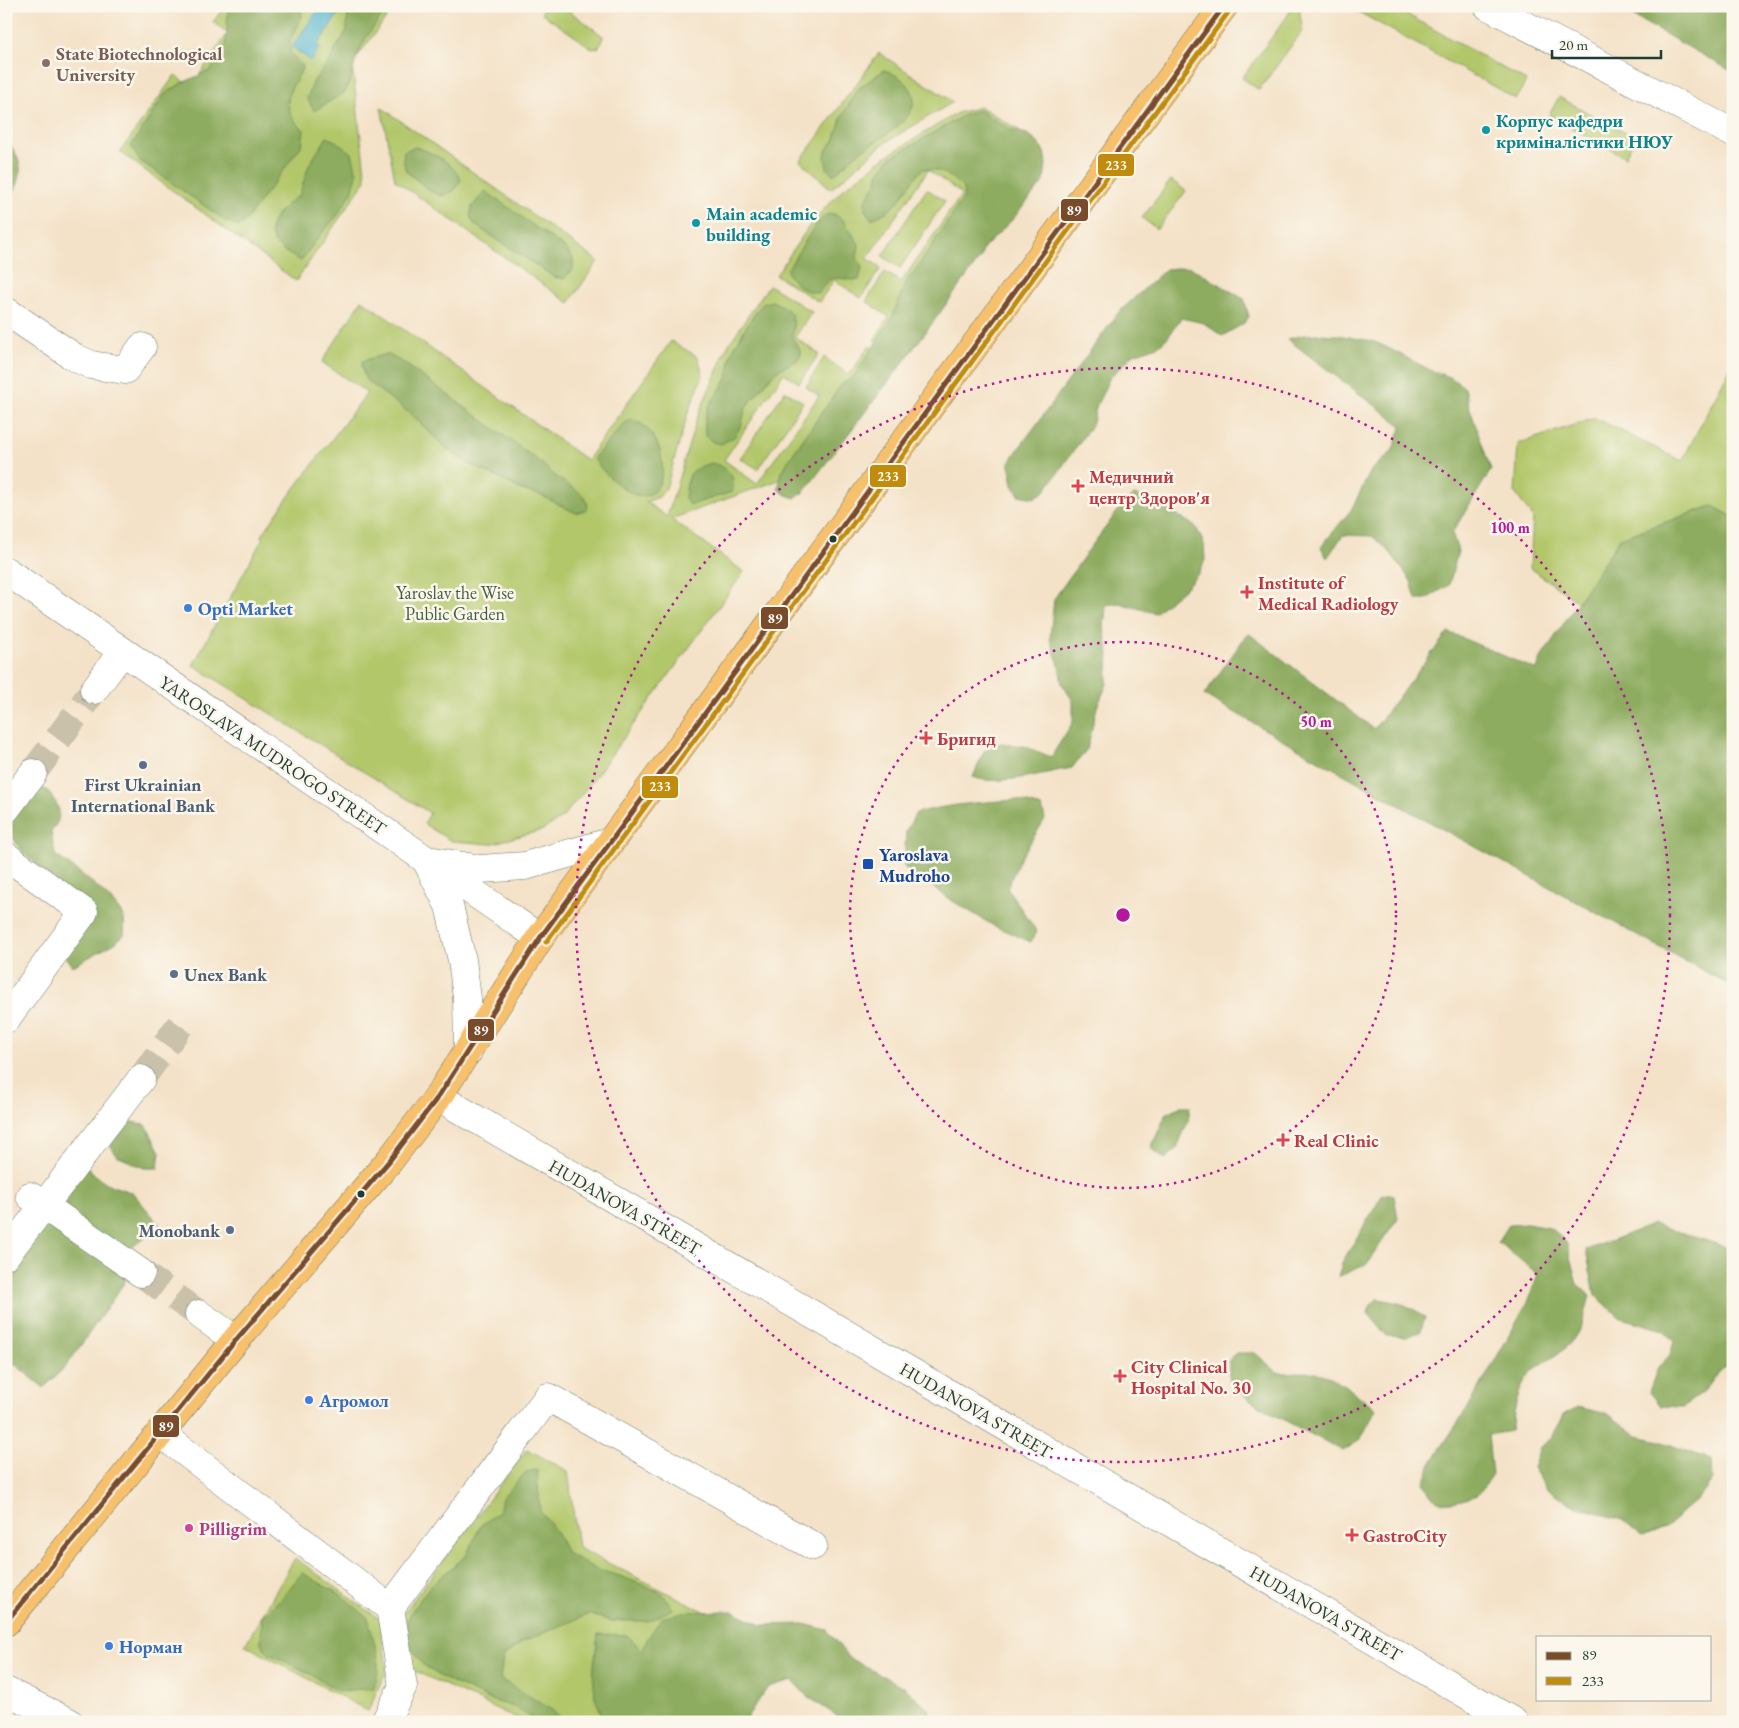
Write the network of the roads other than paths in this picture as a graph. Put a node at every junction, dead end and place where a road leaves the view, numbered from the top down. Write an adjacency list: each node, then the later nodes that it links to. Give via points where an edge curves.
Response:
1 (1224, 6): 11 (main road)
2 (1488, 6): 3 (street)
3 (1733, 133)
4 (6, 311): 5 (street, via 91,365 126,370)
5 (142, 347)
6 (6, 571): 7 (street, YAROSLAVA MUDROGO STREET)
7 (122, 652): 8 (street); 13 (street, YAROSLAVA MUDROGO STREET)
8 (94, 690)
9 (33, 773): 10 (street)
10 (6, 809)
11 (610, 842): 13 (street, via 525,866 480,869); 14 (main road)
12 (6, 856): 15 (street, via 84,912)
13 (426, 859): 14 (street, YAROSLAVA MUDROGO STREET); 16 (street, via 449,906 462,960 467,998)
14 (540, 938): 16 (main road)
15 (6, 1019)
16 (468, 1052): 18 (main road)
17 (141, 1079): 19 (street)
18 (438, 1097): 23 (main road, via 390,1160); 31 (street, HUDANOVA STREET)
19 (37, 1201): 20 (street); 21 (street)
20 (6, 1255)
21 (141, 1274)
22 (199, 1314): 23 (street)
23 (236, 1340): 24 (main road)
24 (160, 1433): 26 (street); 27 (main road)
25 (813, 1546): 26 (street, via 548,1397)
26 (390, 1608): 30 (street, via 403,1686)
27 (6, 1622)
28 (6, 1691): 29 (street)
29 (69, 1722)
30 (385, 1722)
31 (1514, 1722)

